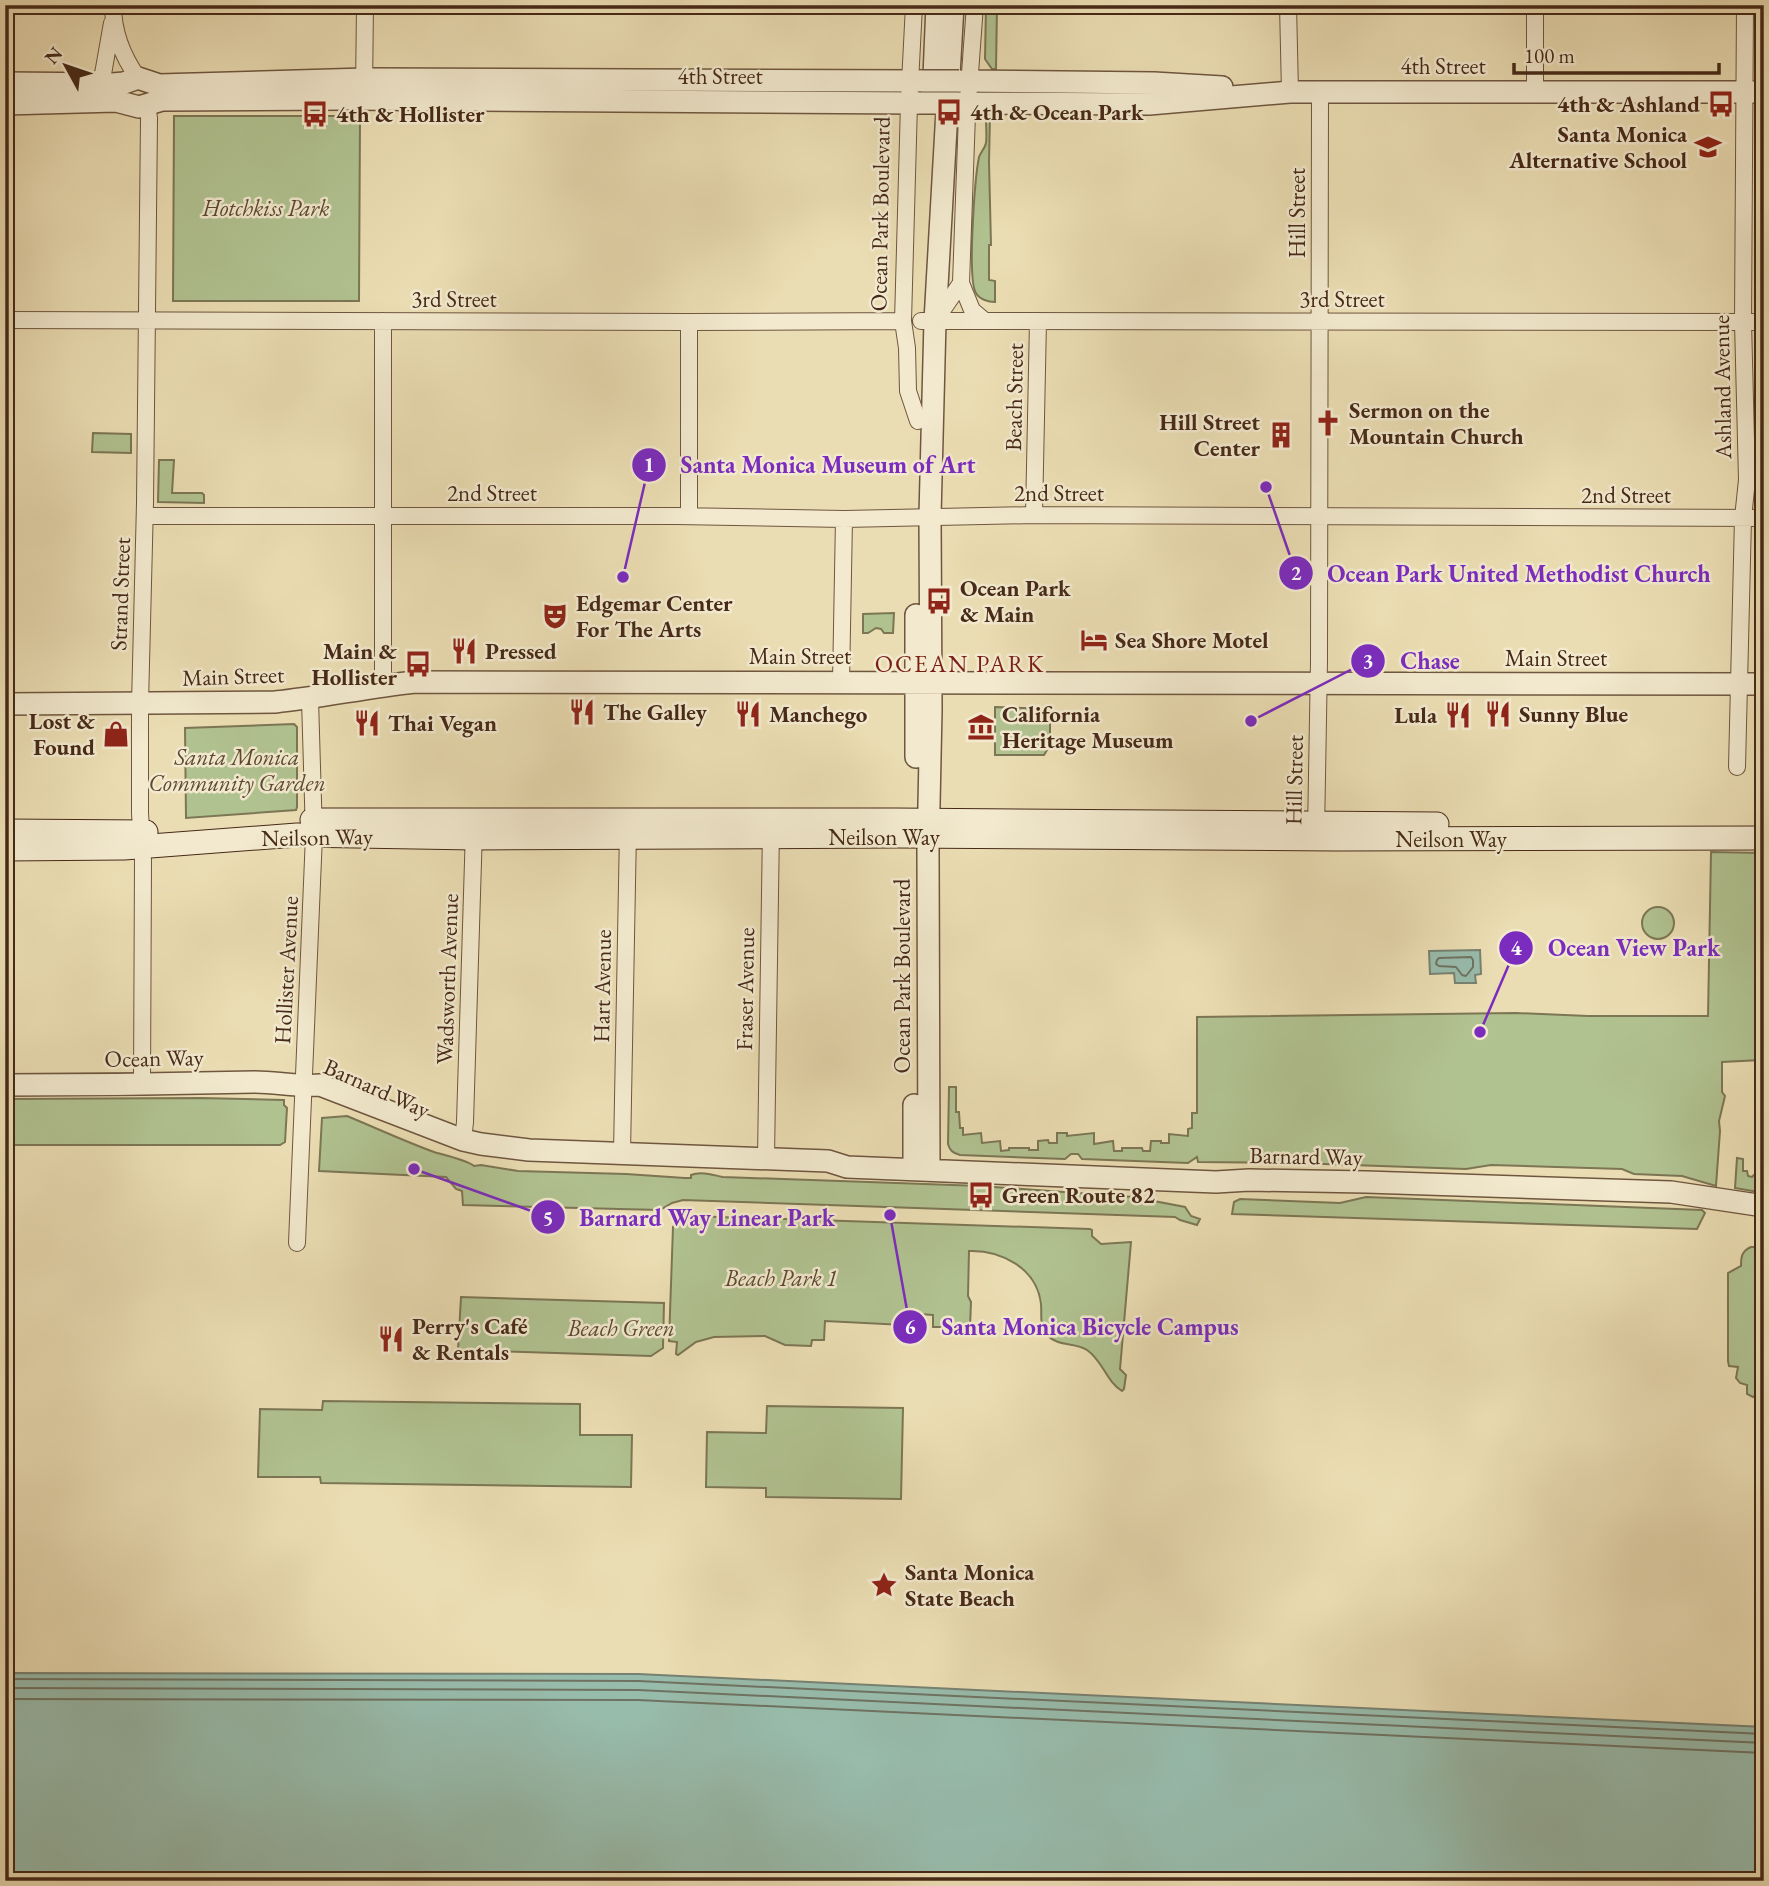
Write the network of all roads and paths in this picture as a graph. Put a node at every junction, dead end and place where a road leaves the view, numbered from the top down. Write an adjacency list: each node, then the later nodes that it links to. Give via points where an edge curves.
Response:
1 (365, 5): 13 (street)
2 (914, 5): 10 (street, Ocean Park Boulevard)
3 (937, 5): 26 (street, Ocean Park Boulevard)
4 (953, 5): 26 (street, Ocean Park Boulevard)
5 (975, 5): 15 (street)
6 (1288, 5): 16 (street)
7 (1535, 5): 18 (street)
8 (1745, 5): 19 (street, Ashland Avenue)
9 (113, 11): 12 (street, Strand Street, via 104,71); 14 (street, Strand Street, via 120,42)
10 (916, 81): 13 (street, 4th Street); 15 (street, 4th Street, bridge); 20 (street, Ocean Park Boulevard)
11 (5, 83): 12 (street, 4th Street)
12 (90, 84): 14 (street, 4th Street, via 119,83)
13 (364, 89): 14 (street, 4th Street, via 159,85); 20 (street, 4th Street)
14 (141, 92): 21 (street, 4th Street, via 116,101); 24 (street, Strand Street, via 149,118)
15 (964, 92): 16 (street, 4th Street, via 1149,104); 20 (street, 4th Street, bridge); 22 (street)
16 (1290, 92): 17 (street, 4th Street)
17 (1320, 92): 18 (street, 4th Street); 29 (street, Hill Street)
18 (1535, 92): 19 (street, 4th Street)
19 (1754, 92): 30 (street, Ashland Avenue)
20 (914, 103): 26 (street, Ocean Park Boulevard)
21 (5, 104)
22 (961, 283): 26 (street); 27 (street, via 972,310)
23 (5, 320): 24 (street, 3rd Street)
24 (146, 321): 25 (street, 3rd Street); 34 (street, Strand Street)
25 (383, 321): 32 (street, 3rd Street); 35 (street)
26 (920, 321): 27 (street, 3rd Street); 32 (street, 3rd Street); 37 (street, Ocean Park Boulevard); 37 (street, Ocean Park Boulevard, via 918,422)
27 (985, 321): 28 (street, 3rd Street)
28 (1038, 321): 29 (street, 3rd Street); 33 (street, Beach Street)
29 (1320, 321): 30 (street, 3rd Street); 38 (street, Hill Street)
30 (1743, 322): 31 (street, 3rd Street); 40 (street, Ashland Avenue, via 1747,480)
31 (1764, 322)
32 (689, 323): 36 (street)
33 (1034, 515): 37 (street, 2nd Street); 38 (street, 2nd Street)
34 (145, 516): 35 (street, 2nd Street); 50 (street, Strand Street)
35 (384, 516): 36 (street, 2nd Street); 47 (street)
36 (689, 516): 39 (street, 2nd Street)
37 (923, 516): 39 (street, 2nd Street); 44 (street, Ocean Park Boulevard)
38 (1319, 516): 40 (street, 2nd Street); 43 (street, Hill Street)
39 (844, 519): 42 (street)
40 (1743, 519): 41 (street, 2nd Street); 45 (street, Ashland Avenue)
41 (1764, 519)
42 (841, 682): 44 (street, Main Street); 47 (street, Main Street)
43 (1319, 683): 44 (street, Main Street); 45 (street, Main Street); 59 (street, Hill Street)
44 (924, 684): 57 (street, Ocean Park Boulevard)
45 (1740, 684): 46 (street, Main Street); 51 (street, Ashland Avenue)
46 (1764, 684)
47 (383, 685): 48 (street, Main Street)
48 (310, 699): 50 (street, Main Street); 53 (street, Hollister Avenue)
49 (5, 704): 50 (street, Main Street)
50 (139, 704): 61 (street, Strand Street)
51 (1737, 767)
52 (1764, 825): 59 (main road, Neilson Way)
53 (314, 827): 54 (main road, Neilson Way); 61 (main road, Neilson Way); 65 (street, Hollister Avenue)
54 (474, 829): 55 (main road, Neilson Way); 66 (street, Wadsworth Avenue)
55 (628, 829): 56 (main road, Neilson Way); 67 (street, Hart Avenue)
56 (771, 829): 57 (main road, Neilson Way); 68 (street, Fraser Avenue)
57 (922, 829): 59 (main road, Neilson Way); 70 (street, Ocean Park Boulevard)
58 (5, 831): 61 (main road, Neilson Way)
59 (1316, 831): 60 (main road, Neilson Way)
60 (1764, 838)
61 (142, 839): 62 (main road, Neilson Way, via 124,848); 64 (street, Strand Street)
62 (5, 849)
63 (5, 1085): 64 (street, Ocean Way)
64 (142, 1085): 65 (street, Ocean Way, via 264,1082)
65 (303, 1087): 66 (street, Barnard Way, via 320,1085); 69 (street, Barnard Way, via 435,1142 505,1159 824,1174); 72 (street, Hollister Avenue)
66 (463, 1140): 67 (street, Barnard Way, via 528,1150)
67 (622, 1153): 68 (street, Barnard Way)
68 (765, 1158): 69 (street, Barnard Way, via 828,1161)
69 (847, 1167): 70 (street, Barnard Way)
70 (921, 1169): 71 (street, Barnard Way, via 1216,1182 1671,1192)
71 (1764, 1206)
72 (298, 1243)

